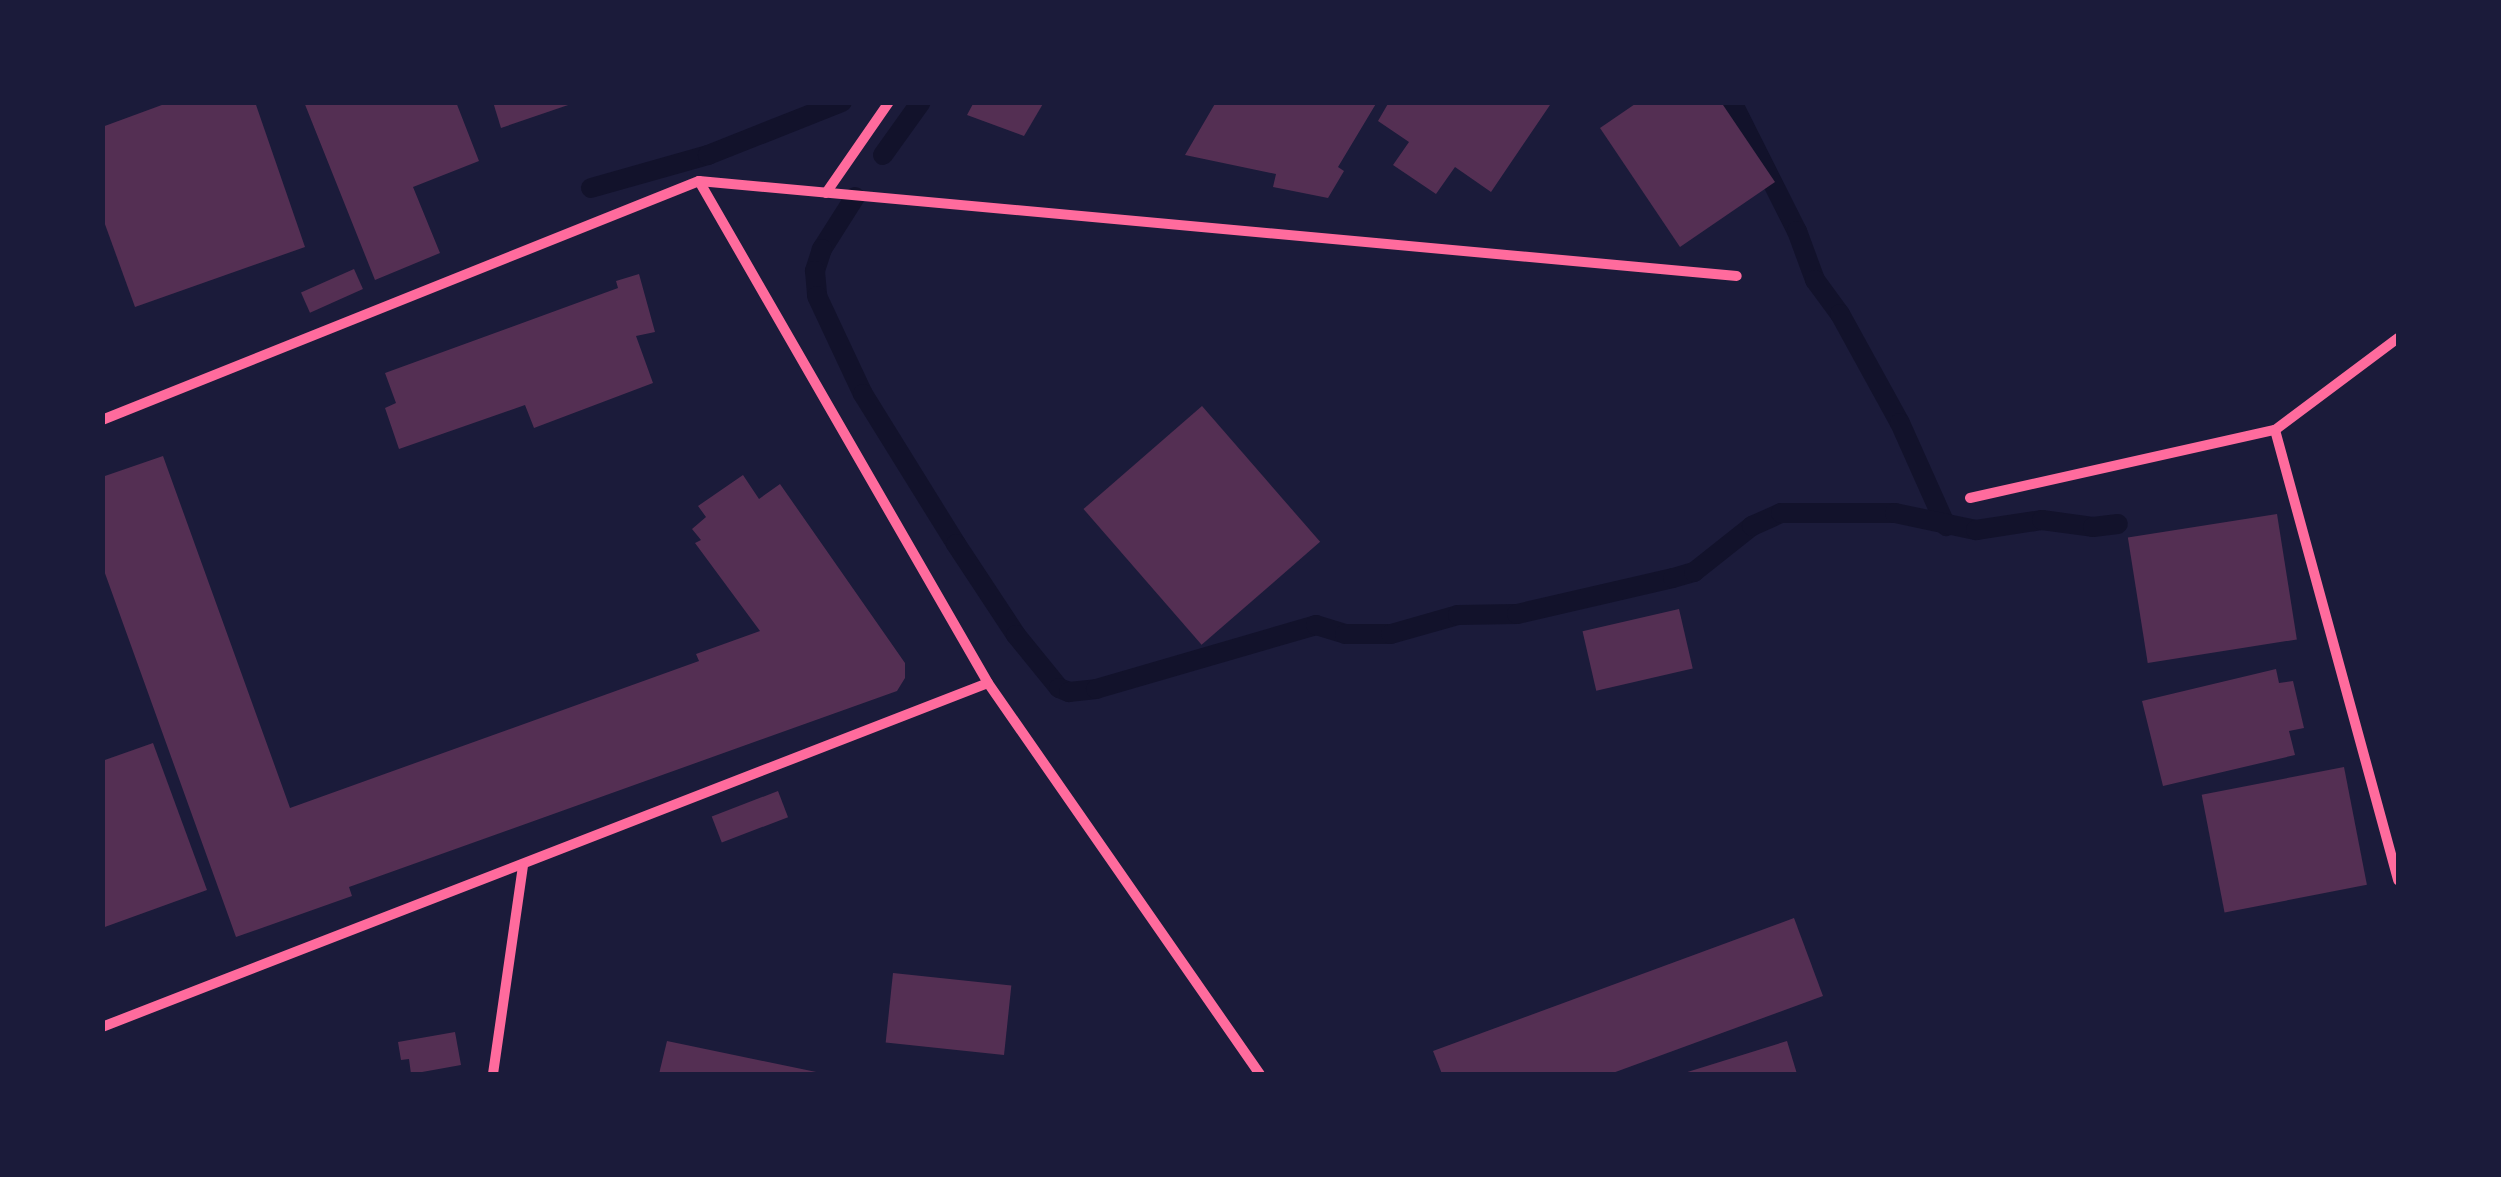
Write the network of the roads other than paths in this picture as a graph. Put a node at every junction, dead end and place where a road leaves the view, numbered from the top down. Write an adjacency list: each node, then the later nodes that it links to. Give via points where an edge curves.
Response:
1 (888, 102): 3 (street)
2 (699, 181): 3 (street); 6 (street); 9 (street)
3 (826, 193): 4 (street)
4 (1737, 276)
5 (2398, 338): 7 (street)
6 (102, 420)
7 (2275, 430): 8 (street); 10 (street)
8 (1970, 498)
9 (988, 683): 11 (street); 15 (street)
10 (2394, 841): 12 (street)
11 (523, 867): 13 (street); 14 (street)
12 (2398, 880)
13 (102, 1026)
14 (493, 1074)
15 (1260, 1074)

